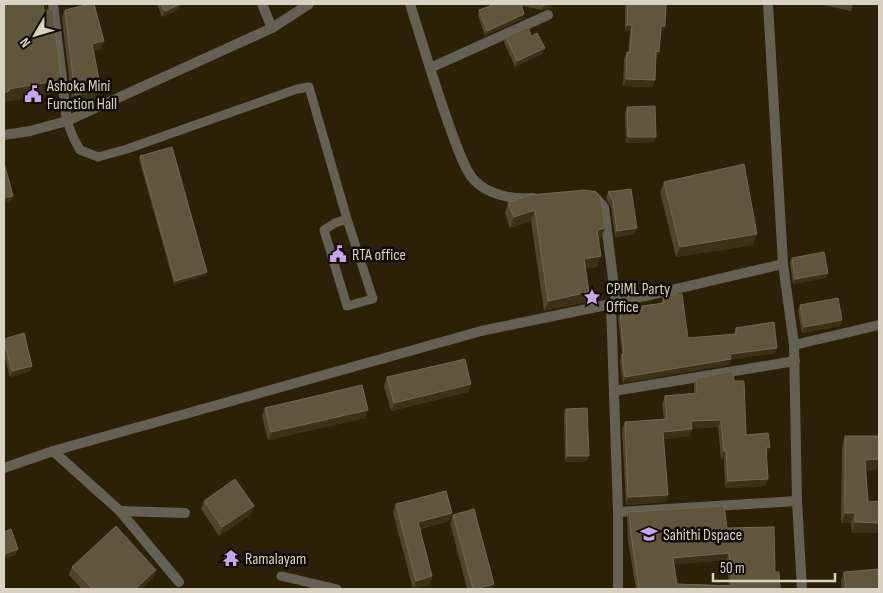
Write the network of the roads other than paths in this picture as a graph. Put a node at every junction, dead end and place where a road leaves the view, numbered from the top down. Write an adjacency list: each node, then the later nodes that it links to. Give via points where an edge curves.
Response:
1 (53, 4): 9 (street)
2 (262, 4): 7 (street)
3 (310, 4): 7 (street)
4 (410, 4): 8 (street)
5 (768, 4): 14 (street)
6 (548, 15): 8 (street)
7 (272, 28): 9 (street)
8 (430, 68): 12 (street, via 461,157 475,181 496,194 524,199)
9 (67, 121): 10 (street); 13 (lane, via 80,150 98,157 309,87)
10 (4, 135)
11 (582, 193): 15 (street, via 596,196 604,207)
12 (543, 197)
13 (347, 219): 13 (lane, via 373,299 347,306 324,230)
14 (783, 264): 15 (street); 17 (street)
15 (613, 303): 19 (street); 20 (street, via 481,331)
16 (879, 326): 17 (street)
17 (794, 346): 18 (street)
18 (795, 361): 19 (street); 22 (street)
19 (614, 391): 24 (street)
20 (53, 451): 21 (street); 23 (street)
21 (4, 468)
22 (798, 501): 24 (street); 30 (street)
23 (120, 511): 25 (street); 27 (street)
24 (618, 512): 29 (street)
25 (184, 513)
26 (281, 576): 28 (lane)
27 (179, 582)
28 (338, 589)
29 (618, 589)
30 (802, 589)

